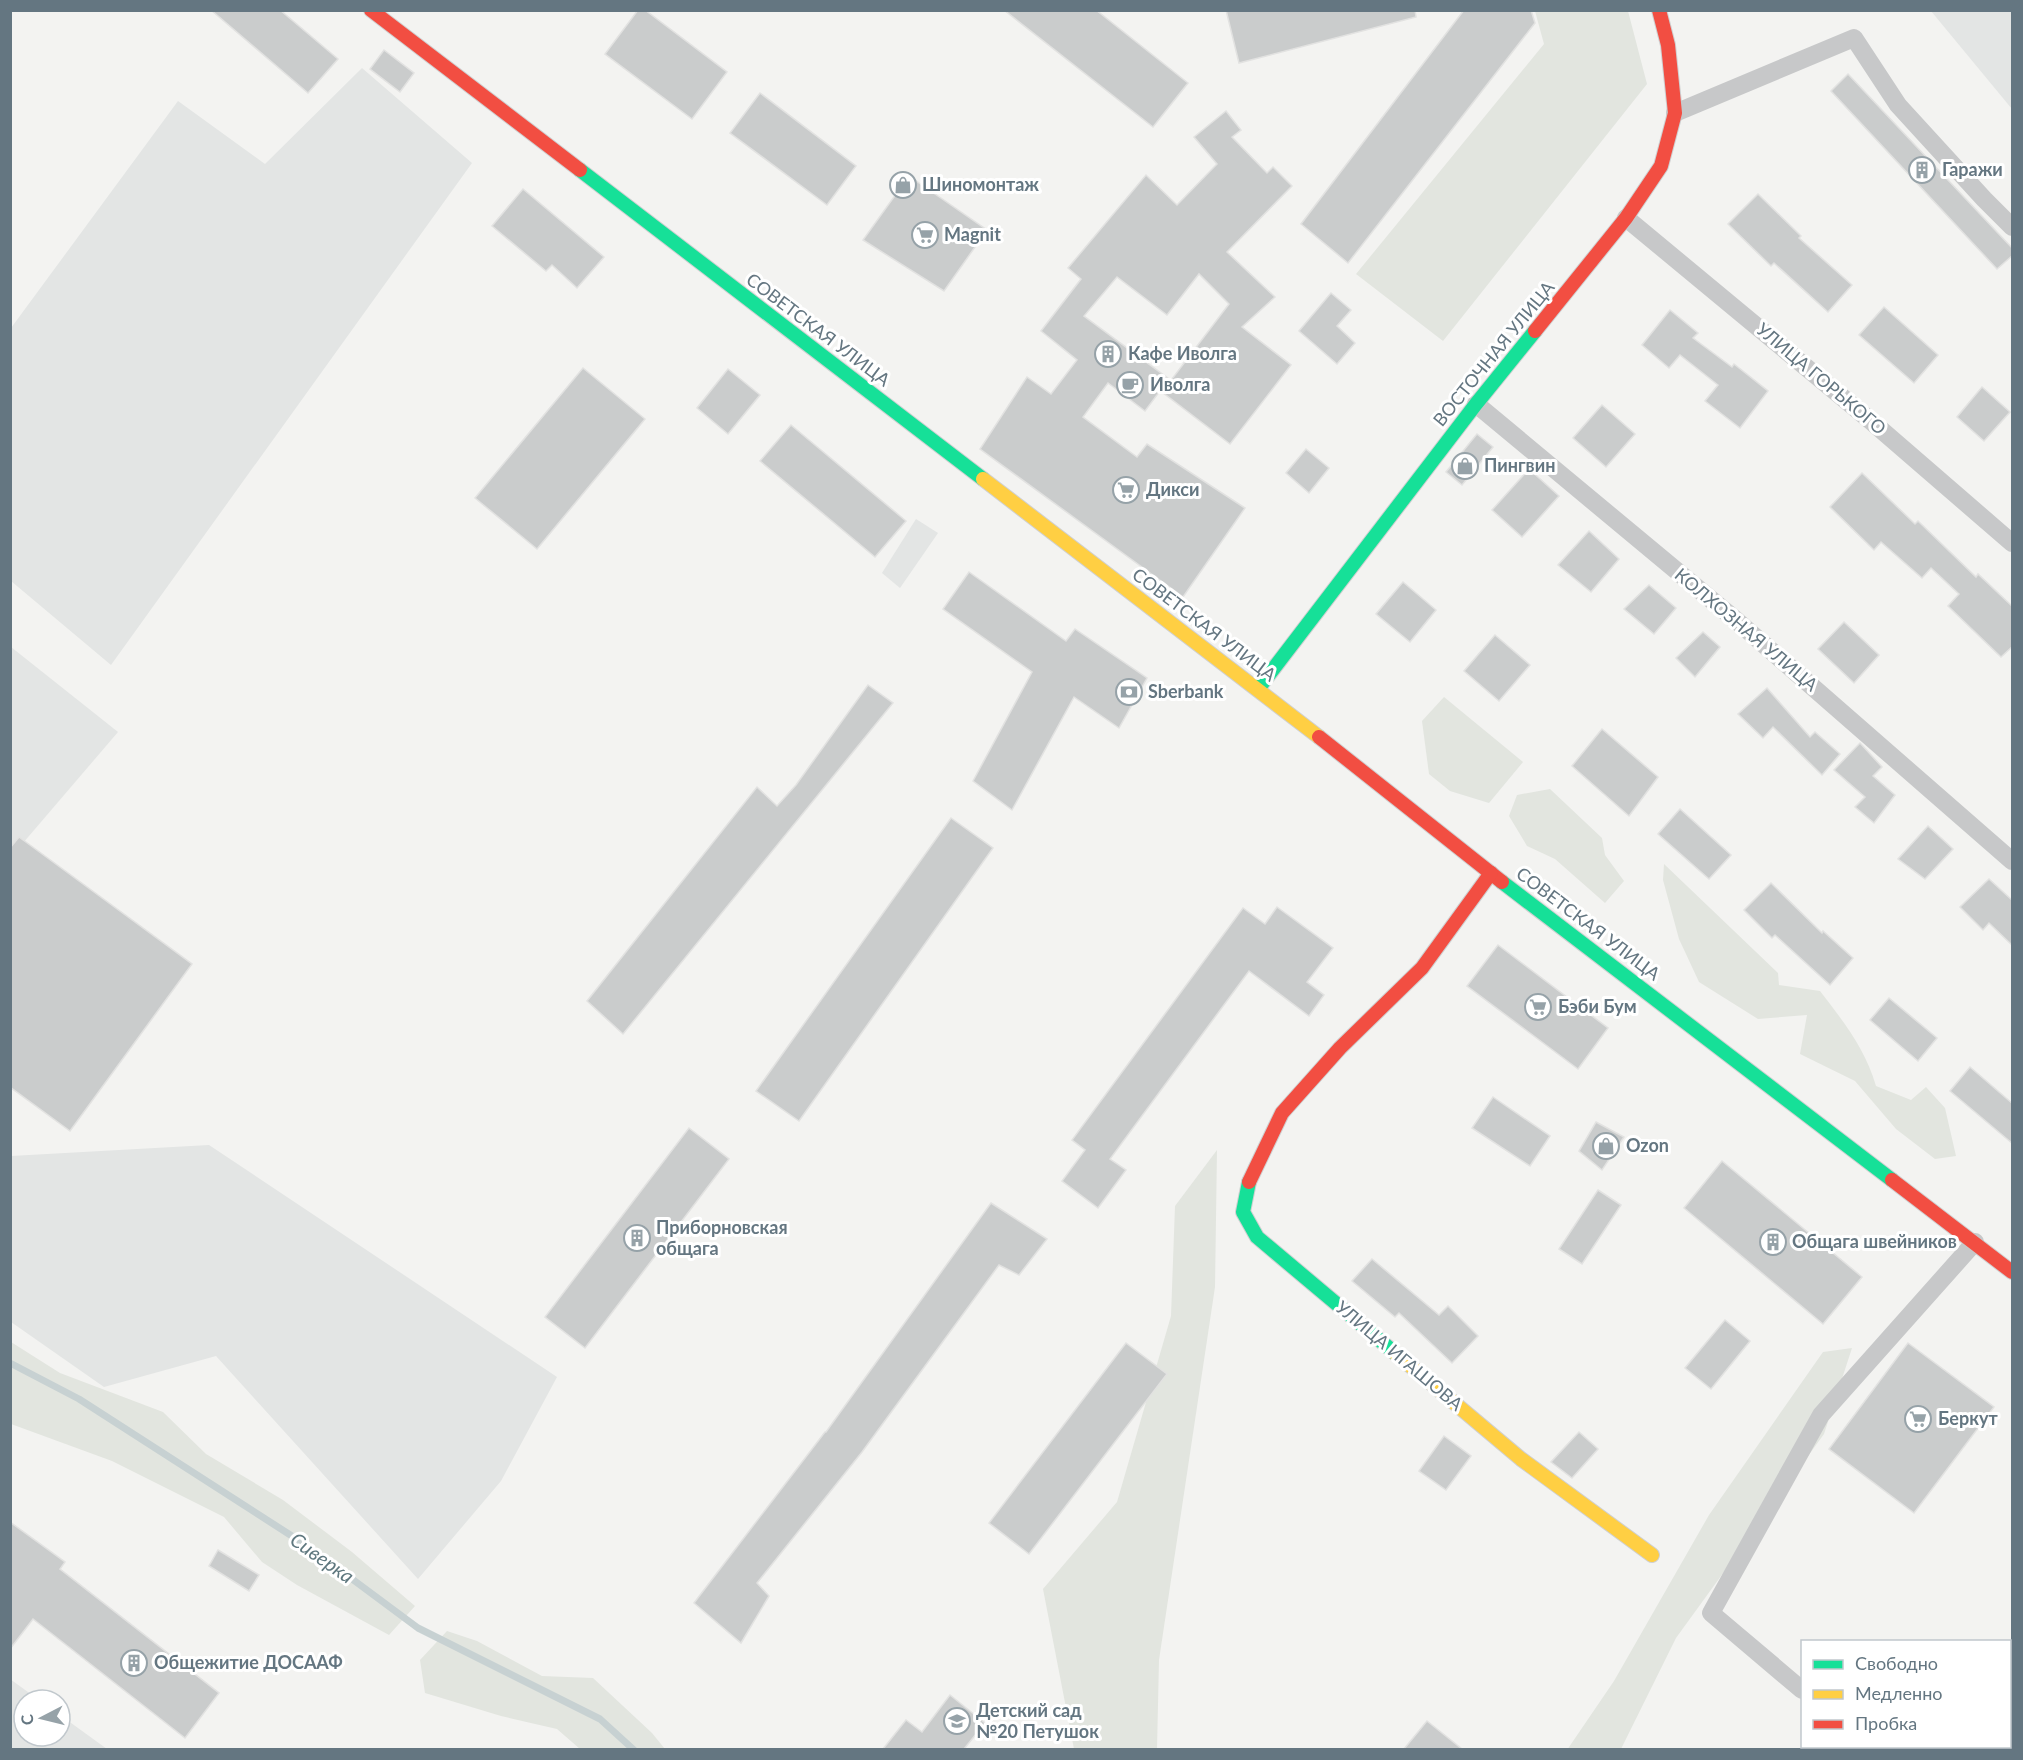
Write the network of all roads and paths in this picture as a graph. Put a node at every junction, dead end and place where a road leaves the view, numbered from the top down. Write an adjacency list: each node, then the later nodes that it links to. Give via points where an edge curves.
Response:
1 (371, 10): 8 (main road, СОВЕТСКАЯ УЛИЦА)
2 (1659, 10): 3 (main road, ВОСТОЧНАЯ УЛИЦА, via 1668,45)
3 (1675, 113): 4 (main road, ВОСТОЧНАЯ УЛИЦА, via 1661,166); 5 (street, via 1854,38 1898,105)
4 (1626, 218): 6 (main road, ВОСТОЧНАЯ УЛИЦА); 7 (street, УЛИЦА ГОРЬКОГО)
5 (2013, 227)
6 (1476, 404): 8 (main road, ВОСТОЧНАЯ УЛИЦА); 9 (street, КОЛХОЗНАЯ УЛИЦА, via 1737,621)
7 (2013, 543)
8 (1257, 689): 10 (main road, СОВЕТСКАЯ УЛИЦА)
9 (2013, 861)
10 (1491, 873): 11 (main road, СОВЕТСКАЯ УЛИЦА); 13 (main road, УЛИЦА ИГАШОВА, via 1422,968 1340,1048 1282,1113 1249,1181 1243,1212 1257,1237 1521,1459)
11 (1975, 1242): 12 (main road, СОВЕТСКАЯ УЛИЦА); 14 (street, via 1821,1415 1711,1613)
12 (2013, 1272)
13 (1652, 1555)
14 (1801, 1688)

